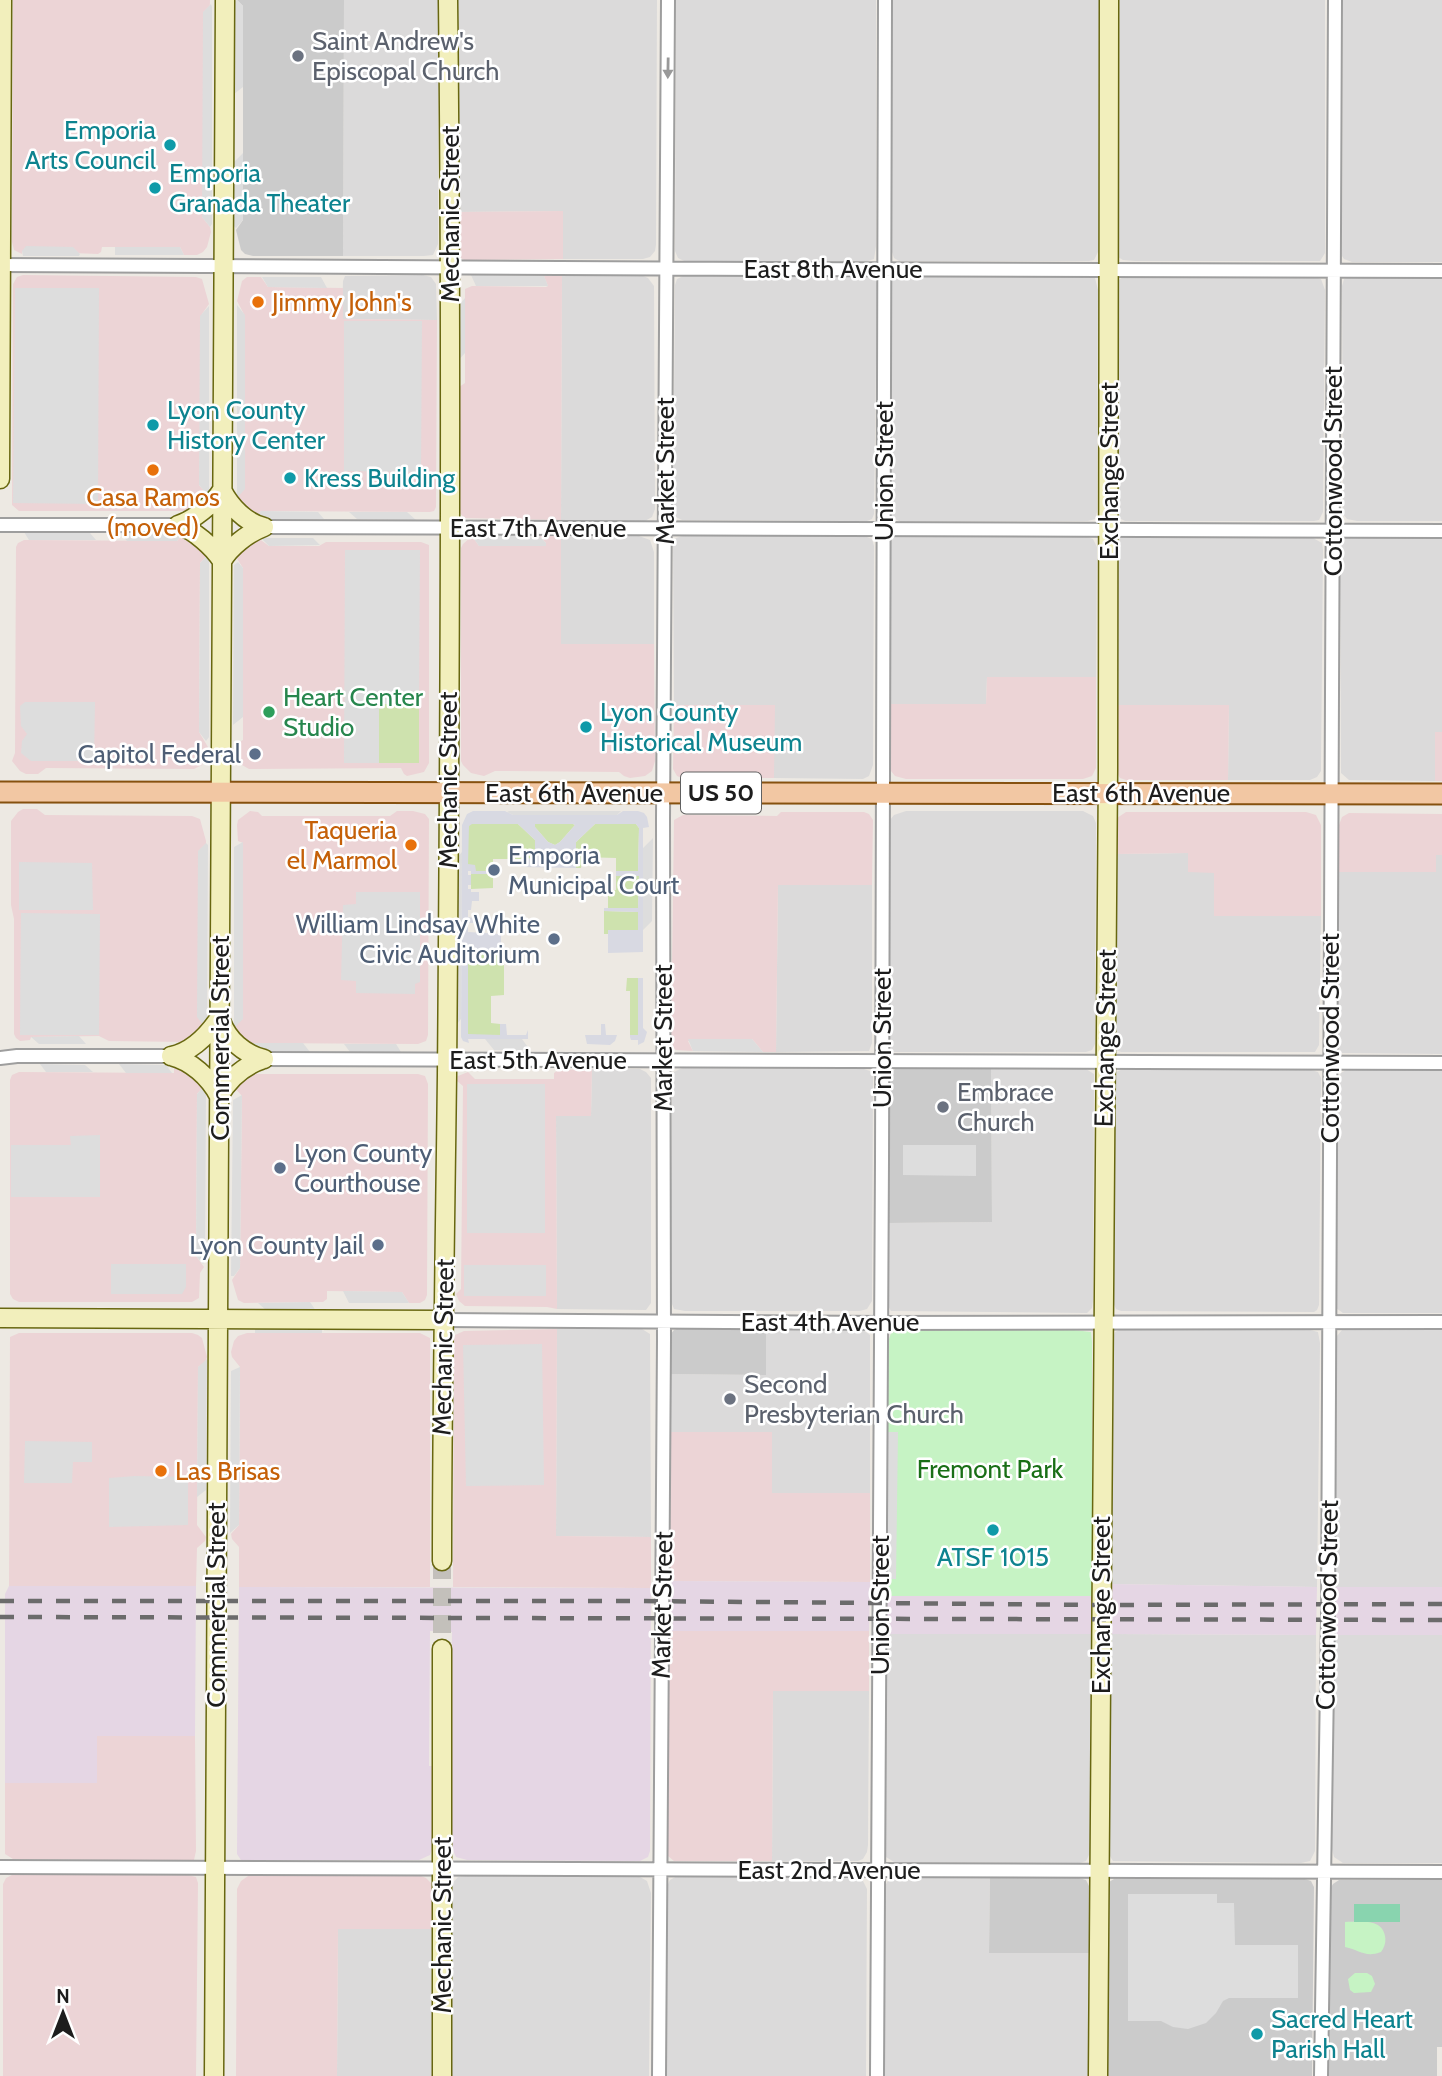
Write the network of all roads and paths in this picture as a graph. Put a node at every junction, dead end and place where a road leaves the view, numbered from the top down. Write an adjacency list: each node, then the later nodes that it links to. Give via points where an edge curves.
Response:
1 (2, 0): 8 (street)
2 (225, 0): 9 (street, Commercial Street)
3 (448, 0): 10 (street, Mechanic Street)
4 (668, 0): 11 (street, Market Street, one-way to 11)
5 (884, 0): 12 (street, Union Street)
6 (1109, 0): 13 (street, Exchange Street)
7 (1335, 0): 14 (street, Cottonwood Street)
8 (1, 265): 9 (street, East 8th Avenue); 16 (street)
9 (224, 266): 10 (street, East 8th Avenue); 17 (street, Commercial Street)
10 (451, 268): 11 (street, East 8th Avenue); 21 (street, Mechanic Street)
11 (666, 268): 12 (street, East 8th Avenue); 22 (street, Market Street)
12 (884, 269): 13 (street, East 8th Avenue); 23 (street, Union Street)
13 (1110, 269): 14 (street, East 8th Avenue); 25 (street, Exchange Street)
14 (1333, 270): 15 (street, East 8th Avenue); 24 (street, Cottonwood Street)
15 (1442, 271)
16 (0, 479)
17 (222, 490): 18 (street, via 189,520); 20 (street, via 229,503 253,524); 27 (street, Commercial Street)
18 (178, 524): 19 (street); 27 (street)
19 (0, 525)
20 (264, 527): 21 (street, East 7th Avenue); 27 (street)
21 (449, 527): 22 (street, East 7th Avenue); 30 (street, Mechanic Street)
22 (664, 529): 23 (street, East 7th Avenue); 31 (street, Market Street)
23 (883, 530): 25 (street, East 7th Avenue); 32 (street, Union Street)
24 (1333, 530): 25 (street, East 7th Avenue); 26 (street, East 7th Avenue); 34 (street, Cottonwood Street)
25 (1109, 531): 33 (street, Exchange Street)
26 (1442, 531)
27 (222, 561): 29 (street, Commercial Street)
28 (0, 792): 29 (main road, East 6th Avenue / US 50)
29 (221, 792): 30 (main road, East 6th Avenue / US 50); 36 (street, Commercial Street)
30 (448, 793): 31 (main road, East 6th Avenue / US 50); 40 (street, Mechanic Street)
31 (663, 793): 32 (main road, East 6th Avenue / US 50); 41 (street, Market Street)
32 (883, 793): 33 (main road, East 6th Avenue / US 50); 43 (street, Union Street)
33 (1108, 793): 34 (main road, East 6th Avenue / US 50); 42 (street, Exchange Street)
34 (1332, 793): 35 (main road, East 6th Avenue / US 50); 44 (street, Cottonwood Street)
35 (1442, 794)
36 (220, 1017): 37 (street, via 190,1049); 39 (street, via 229,1037 246,1052); 46 (street, Commercial Street)
37 (171, 1056): 38 (street); 46 (street, via 190,1063)
38 (0, 1058)
39 (264, 1059): 40 (street, East 5th Avenue); 46 (street, via 232,1079)
40 (447, 1059): 41 (street, East 5th Avenue); 49 (street, Mechanic Street)
41 (663, 1060): 43 (street, East 5th Avenue); 52 (street, Market Street)
42 (1105, 1060): 43 (street, East 5th Avenue); 44 (street, East 5th Avenue); 50 (street, Exchange Street)
43 (882, 1061): 54 (street, Union Street)
44 (1330, 1062): 45 (street, East 5th Avenue); 51 (street, Cottonwood Street)
45 (1442, 1063)
46 (219, 1096): 48 (street, Commercial Street)
47 (0, 1318): 48 (street, East 4th Avenue)
48 (218, 1319): 49 (street, East 4th Avenue); 58 (street, Commercial Street)
49 (443, 1320): 52 (street, East 4th Avenue); 55 (street, Mechanic Street)
50 (1103, 1321): 51 (street, East 4th Avenue); 54 (street, East 4th Avenue); 62 (street, Exchange Street)
51 (1329, 1321): 53 (street, East 4th Avenue); 63 (street, Cottonwood Street)
52 (664, 1322): 54 (street, East 4th Avenue); 60 (street, Market Street)
53 (1442, 1322)
54 (882, 1323): 61 (street, Union Street)
55 (442, 1561)
56 (442, 1649): 59 (street, Mechanic Street)
57 (0, 1867): 58 (street, East 2nd Avenue)
58 (215, 1868): 59 (street, East 2nd Avenue); 65 (street, Commercial Street)
59 (442, 1868): 60 (street, East 2nd Avenue); 66 (street, Mechanic Street)
60 (659, 1869): 61 (street, East 2nd Avenue); 67 (street, Market Street)
61 (879, 1870): 62 (street, East 2nd Avenue); 68 (street, Union Street)
62 (1099, 1871): 63 (street, East 2nd Avenue); 69 (street, Exchange Street)
63 (1323, 1872): 64 (street, East 2nd Avenue); 70 (street, Cottonwood Street)
64 (1442, 1872)
65 (214, 2076)
66 (442, 2076)
67 (659, 2076)
68 (877, 2076)
69 (1098, 2076)
70 (1321, 2076)

